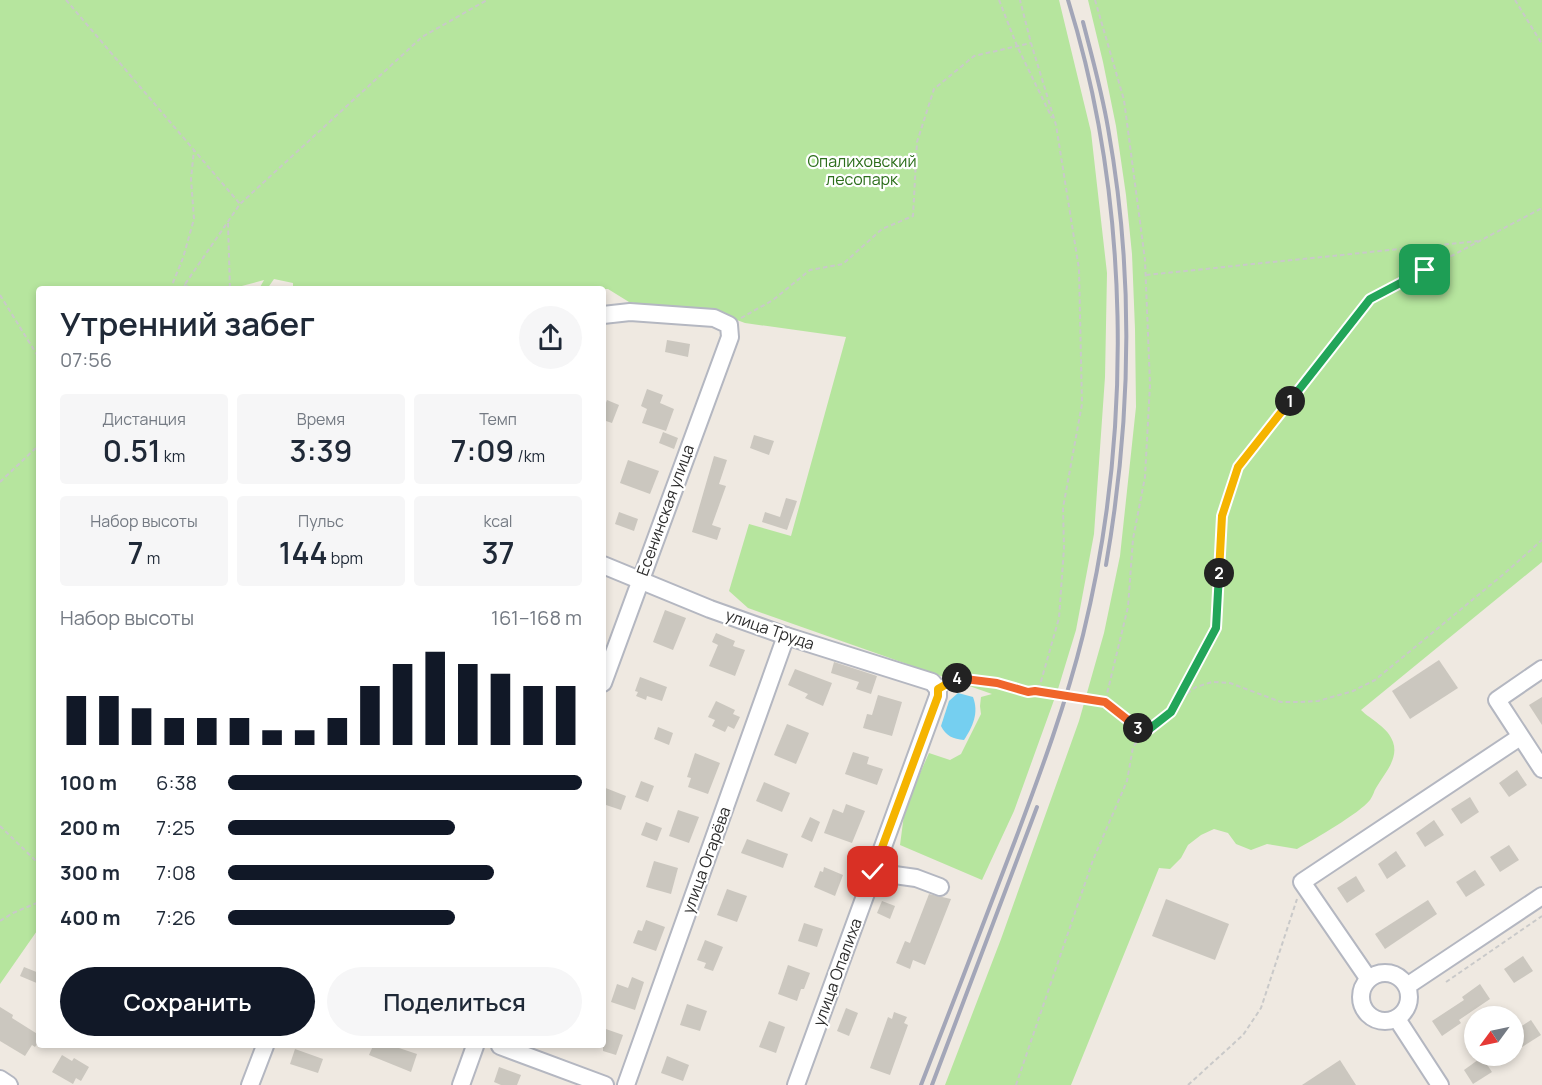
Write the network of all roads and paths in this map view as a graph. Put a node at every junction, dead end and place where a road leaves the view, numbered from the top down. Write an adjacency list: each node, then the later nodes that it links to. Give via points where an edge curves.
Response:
1 (66, 0): 11 (path)
2 (487, 0): 12 (path, via 422,37)
3 (999, 0): 9 (path)
4 (1020, 0): 7 (path)
5 (1095, 0): 16 (path, via 1124,100)
6 (1515, 0): 8 (path)
7 (1031, 43): 9 (path); 10 (path)
8 (1542, 44)
9 (1017, 46): 10 (path); 22 (path, via 974,56 934,89 917,142 913,216 882,229 843,264 810,270)
10 (1056, 125): 33 (path, via 1079,269 1082,404 1063,508 1059,618 1040,686)
11 (194, 150): 12 (path); 18 (path, via 194,219)
12 (240, 204): 14 (path)
13 (1542, 208): 15 (path)
14 (228, 222): 17 (path); 19 (path)
15 (1481, 241): 16 (path); 35 (path, via 1370,299 1238,467 1222,516 1216,628)
16 (1146, 275): 34 (path, via 1150,384 1145,477 1133,539 1128,607)
17 (184, 285)
18 (172, 286)
19 (230, 286)
20 (0, 295): 23 (path)
21 (606, 315): 22 (street, via 630,312 714,318)
22 (729, 331): 28 (street, Есенинская улица)
23 (36, 353)
24 (36, 448): 25 (path)
25 (0, 482)
26 (1542, 540): 35 (path, via 1375,680 1353,691 1318,701 1281,702 1230,683 1212,682 1196,687)
27 (606, 566): 28 (street, улица Труда)
28 (639, 580): 29 (street, улица Труда); 31 (street, Есенинская улица)
29 (786, 636): 32 (street, улица Труда, via 932,682); 60 (street, улица Огарёва)
30 (1542, 669): 37 (street, via 1497,700)
31 (606, 674)
32 (938, 689): 33 (path, via 956,678); 41 (street, улица Опалиха)
33 (1035, 691): 34 (path)
34 (1105, 702): 36 (path)
35 (1171, 712): 36 (path)
36 (1143, 734): 62 (path, via 1133,747 1127,781 1093,860)
37 (1520, 737): 38 (street); 42 (street)
38 (1542, 769)
39 (0, 826): 40 (path)
40 (36, 861)
41 (873, 872): 43 (street, via 916,878); 61 (street, улица Опалиха)
42 (1302, 882): 48 (street); 63 (path, via 1261,1008 1243,1035)
43 (940, 887)
44 (1542, 896): 50 (street)
45 (36, 903): 47 (path)
46 (1542, 916): 49 (path)
47 (0, 921)
48 (1368, 978): 50 (street, via 1389,973 1397,975); 51 (street, via 1360,990 1361,1005 1370,1017 1383,1022)
49 (1446, 982)
50 (1407, 986): 51 (street, via 1410,998 1406,1010)
51 (1397, 1018): 64 (street)
52 (264, 1048): 57 (street)
53 (474, 1048): 58 (street)
54 (505, 1048): 59 (street)
55 (0, 1079): 56 (street)
56 (9, 1085)
57 (250, 1085)
58 (461, 1085)
59 (605, 1085)
60 (626, 1085)
61 (796, 1085)
62 (1016, 1085)
63 (1188, 1085)
64 (1440, 1085)

